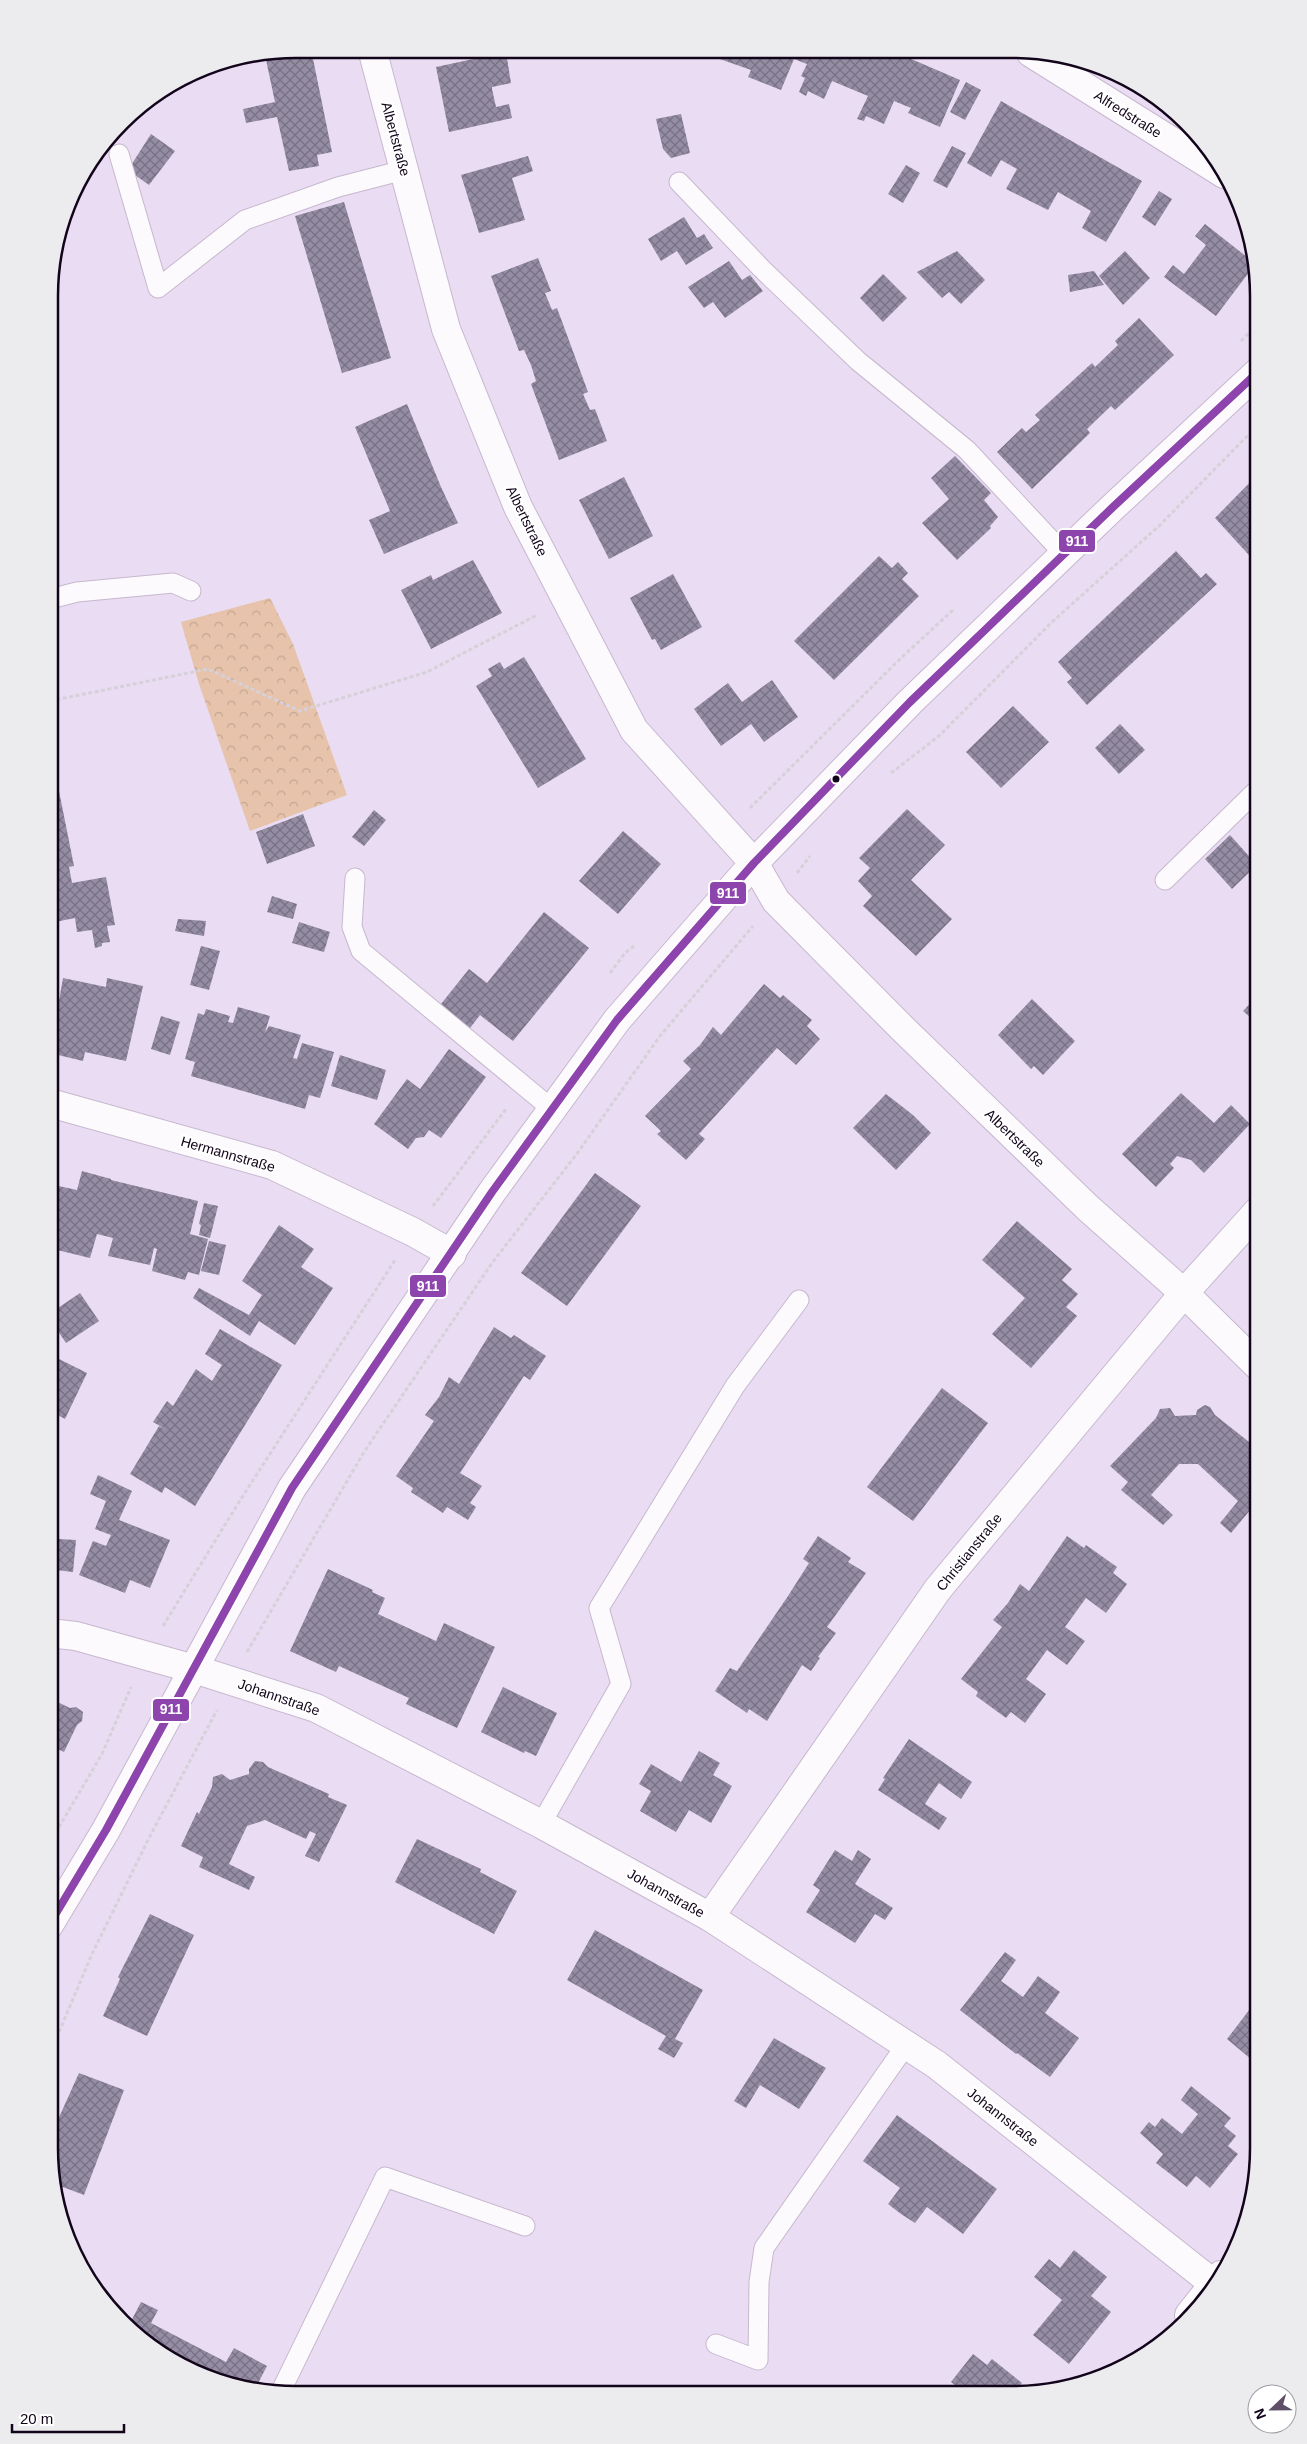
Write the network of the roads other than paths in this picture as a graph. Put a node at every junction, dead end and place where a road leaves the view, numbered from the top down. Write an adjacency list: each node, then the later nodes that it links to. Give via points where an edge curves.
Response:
1 (374, 58): 5 (street, Albertstraße)
2 (1043, 60): 4 (street, Alfredstraße)
3 (119, 154): 5 (lane, via 158,288 245,220 338,187)
4 (1211, 166)
5 (404, 170): 12 (street, Albertstraße, via 446,329 518,508 634,730)
6 (679, 182): 8 (lane, via 762,269 858,361 967,450)
7 (1250, 380): 8 (street)
8 (1064, 554): 12 (street, via 910,702)
9 (191, 591): 10 (lane, via 173,584 77,592)
10 (58, 597)
11 (1250, 799): 14 (lane)
12 (754, 863): 16 (street, via 617,1020); 19 (street, Albertstraße, via 776,901 902,1028 1088,1208)
13 (355, 878): 16 (lane, via 352,927 361,951)
14 (1165, 880)
15 (58, 1105): 18 (street, Hermannstraße, via 272,1165)
16 (552, 1110): 18 (street, via 492,1192)
17 (1250, 1219): 19 (street, Christianstraße)
18 (452, 1254): 23 (street, via 292,1488)
19 (1184, 1293): 21 (street, Albertstraße); 26 (street, Christianstraße, via 938,1589)
20 (799, 1300): 24 (lane, via 735,1386 599,1608 621,1684)
21 (1250, 1358)
22 (58, 1634): 23 (street, Johannstraße, via 76,1636)
23 (194, 1669): 24 (street, Johannstraße, via 316,1708); 25 (street)
24 (541, 1824): 26 (street, Johannstraße)
25 (58, 1910)
26 (710, 1917): 27 (street, Johannstraße)
27 (906, 2045): 29 (street, Johannstraße, via 937,2065); 30 (lane, via 764,2248 759,2282 758,2360)
28 (525, 2226): 31 (lane, via 385,2177)
29 (1212, 2276)
30 (716, 2344)
31 (283, 2386)

